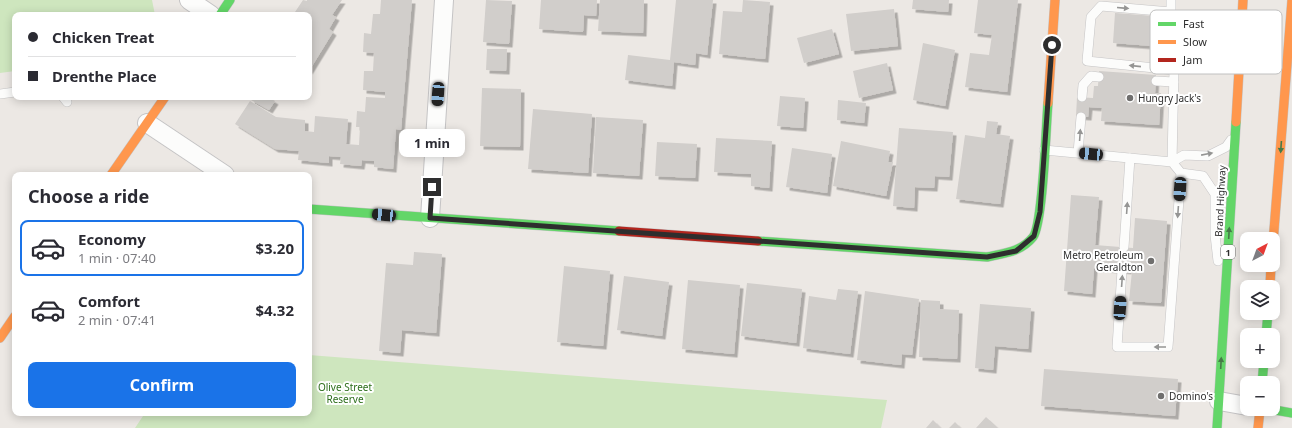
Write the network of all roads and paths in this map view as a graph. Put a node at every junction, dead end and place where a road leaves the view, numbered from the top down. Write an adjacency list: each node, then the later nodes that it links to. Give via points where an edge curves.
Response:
1 (189, 0): 9 (street)
2 (230, 0): 10 (main road)
3 (444, 0): 32 (street)
4 (1055, 0): 24 (main road)
5 (1243, 0): 8 (main road, Brand Highway / 1)
6 (1292, 0): 33 (main road, one-way to 33)
7 (1150, 10): 11 (lane, one-way to 7, via 1087,61 1091,17 1101,6)
8 (1242, 10)
9 (207, 12)
10 (222, 12)
11 (1150, 68)
12 (1174, 74): 16 (lane)
13 (1239, 74): 23 (main road, Brand Highway / 1)
14 (1099, 77): 19 (lane, via 1091,76 1083,85)
15 (1156, 81): 16 (lane)
16 (1174, 82): 27 (lane)
17 (12, 92): 18 (lane)
18 (0, 94)
19 (1082, 97)
20 (162, 100): 22 (main road)
21 (1081, 117): 25 (lane, one-way to 21)
22 (147, 123): 28 (main road); 29 (street)
23 (1235, 134): 27 (lane, one-way to 23, via 1184,156 1208,156 1226,147); 36 (main road, Brand Highway / 1, one-way to 23)
24 (1044, 150): 25 (lane); 32 (main road, via 1040,212 1034,236 1016,251 987,257)
25 (1078, 153): 26 (lane)
26 (1130, 158): 27 (lane); 34 (lane, one-way to 26)
27 (1172, 162): 30 (lane)
28 (113, 172)
29 (220, 172)
30 (1181, 173): 35 (lane, one-way to 35, via 1168,347 1117,347); 36 (lane, via 1203,176 1215,194 1215,235)
31 (312, 209): 32 (main road)
32 (430, 218)
33 (1274, 232)
34 (1124, 247)
35 (1122, 270)
36 (1224, 316): 39 (main road, Brand Highway / 1, one-way to 36)
37 (12, 320): 38 (main road)
38 (0, 338)
39 (1219, 402): 40 (street); 44 (main road, Brand Highway / 1)
40 (1240, 405)
41 (1280, 411): 42 (main road)
42 (1292, 413)
43 (1259, 416): 45 (main road)
44 (1216, 428)
45 (1258, 428)

